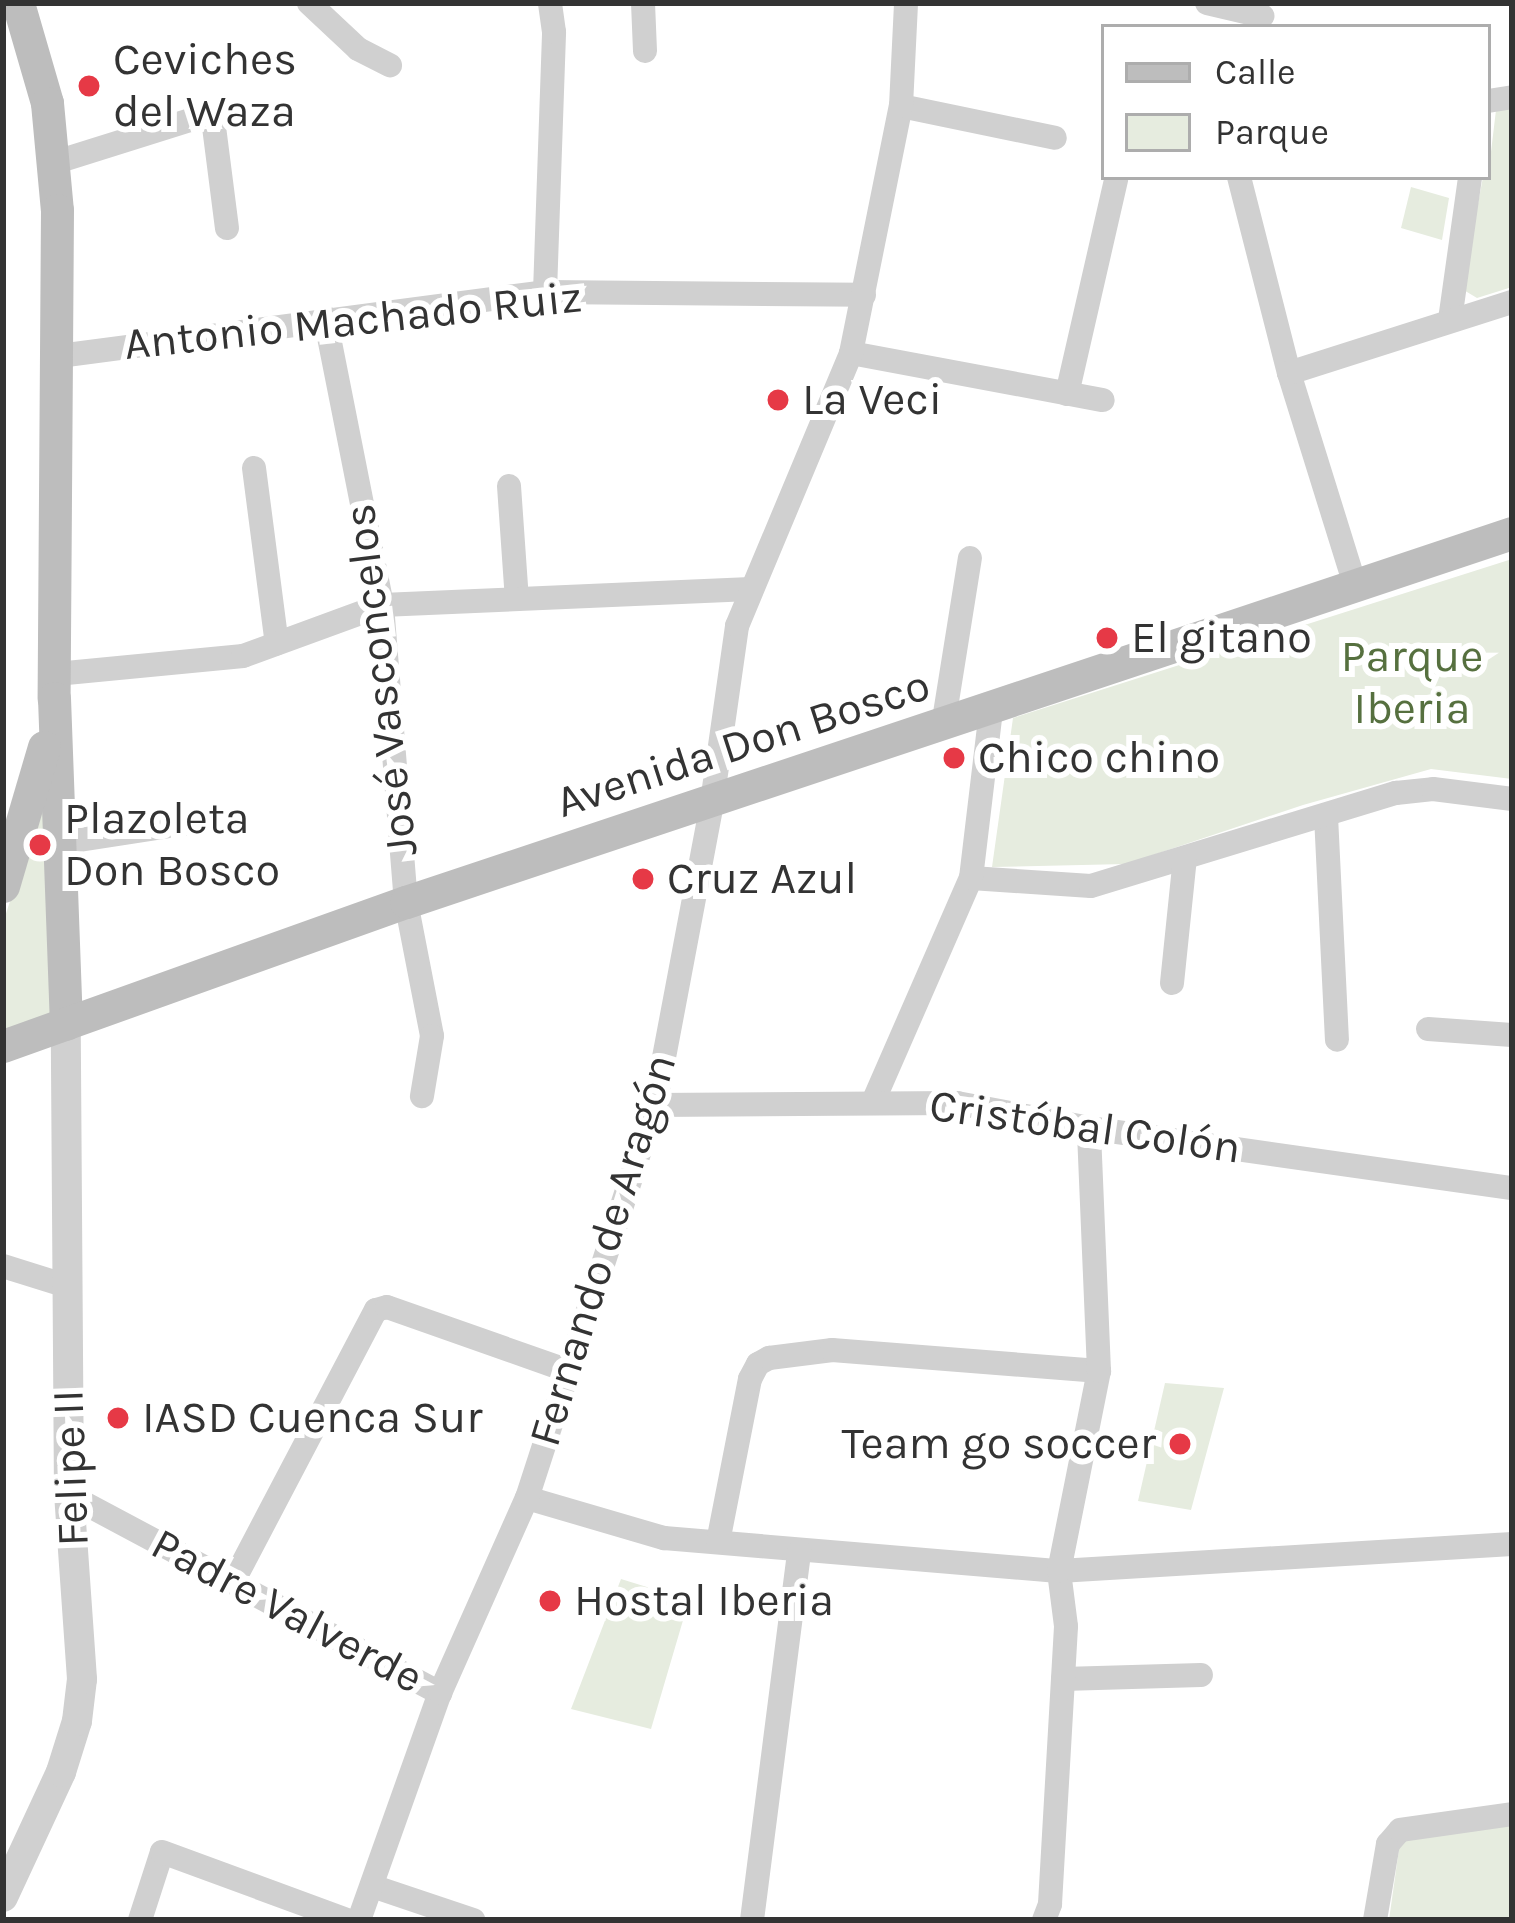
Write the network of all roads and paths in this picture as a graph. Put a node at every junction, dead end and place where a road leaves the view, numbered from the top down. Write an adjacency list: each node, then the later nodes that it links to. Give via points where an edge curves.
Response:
1 (18, 3): 12 (main road, via 43,82)
2 (309, 3): 9 (street, via 358,49)
3 (550, 3): 17 (street)
4 (644, 3): 8 (street)
5 (906, 3): 10 (street, Fernando de Aragón)
6 (1207, 3): 7 (street)
7 (1262, 16)
8 (645, 51)
9 (390, 65)
10 (901, 106): 11 (street); 18 (street, Fernando de Aragón)
11 (1055, 138)
12 (53, 163): 16 (street, via 206,115 214,119); 23 (main road)
13 (1116, 180): 25 (street)
14 (1240, 180): 24 (street)
15 (1470, 180): 21 (street)
16 (227, 228)
17 (545, 292): 18 (street, Antonio Machado Ruiz); 20 (street, Antonio Machado Ruiz)
18 (864, 295): 22 (street, Fernando de Aragón)
19 (1512, 302): 21 (street)
20 (326, 317): 23 (street, Antonio Machado Ruiz); 34 (street, José Vasconcelos)
21 (1450, 320): 24 (street)
22 (850, 353): 25 (street); 32 (street, Fernando de Aragón)
23 (58, 356): 36 (main road)
24 (1289, 373): 31 (street)
25 (1067, 394): 26 (street)
26 (1103, 400)
27 (254, 468): 35 (street)
28 (509, 486): 33 (street)
29 (1512, 532): 31 (main road, Avenida Don Bosco)
30 (970, 558): 38 (street)
31 (1355, 585): 37 (main road, Avenida Don Bosco)
32 (752, 589): 33 (street); 40 (street, Fernando de Aragón, via 737,626)
33 (517, 599): 34 (street)
34 (382, 605): 35 (street); 47 (street, José Vasconcelos)
35 (277, 644): 36 (street)
36 (55, 686): 43 (main road); 46 (main road, via 40,771)
37 (991, 710): 38 (main road, Avenida Don Bosco); 45 (street)
38 (943, 726): 40 (main road, Avenida Don Bosco)
39 (1512, 799): 41 (street, via 1433,789)
40 (712, 802): 47 (main road, Avenida Don Bosco); 56 (street, Fernando de Aragón)
41 (1326, 816): 44 (street); 52 (street)
42 (189, 823): 43 (street)
43 (60, 843): 49 (main road)
44 (1185, 859): 45 (street, via 1091,886); 48 (street)
45 (971, 878): 55 (street)
46 (3, 886)
47 (406, 902): 49 (main road, Avenida Don Bosco); 54 (street, José Vasconcelos, via 432,1036)
48 (1172, 982)
49 (66, 1024): 53 (main road, Avenida Don Bosco); 60 (street, Felipe II)
50 (1428, 1029): 51 (street)
51 (1512, 1035)
52 (1337, 1040)
53 (3, 1046)
54 (422, 1096)
55 (873, 1102): 56 (street, Cristóbal Colón); 57 (street, Cristóbal Colón, via 957,1103)
56 (655, 1105): 61 (street, Fernando de Aragón)
57 (1089, 1128): 58 (street, Cristóbal Colón); 62 (street)
58 (1512, 1188)
59 (3, 1266): 60 (street)
60 (67, 1286): 63 (street, Felipe II)
61 (566, 1370): 64 (street, Fernando de Aragón); 69 (street, via 387,1307 376,1310)
62 (1099, 1371): 65 (street, via 832,1350 769,1358 751,1379); 68 (street)
63 (69, 1495): 69 (street, Padre Valverde); 75 (street, Felipe II, via 82,1678 77,1721)
64 (527, 1498): 65 (street, via 664,1538); 72 (street, Fernando de Aragón)
65 (718, 1542): 67 (street)
66 (1512, 1544): 68 (street)
67 (799, 1551): 68 (street); 80 (street)
68 (1059, 1571): 71 (street)
69 (234, 1580): 72 (street, Padre Valverde)
70 (1201, 1675): 71 (street)
71 (1063, 1678): 81 (street)
72 (440, 1693): 74 (street, Fernando de Aragón)
73 (1512, 1814): 82 (street, via 1400,1830 1388,1844)
74 (372, 1886): 78 (street, Fernando de Aragón); 79 (street)
75 (3, 1897)
76 (140, 1920): 77 (street, via 162,1852)
77 (346, 1920)
78 (359, 1920)
79 (473, 1920)
80 (752, 1920)
81 (1045, 1920)
82 (1375, 1920)

